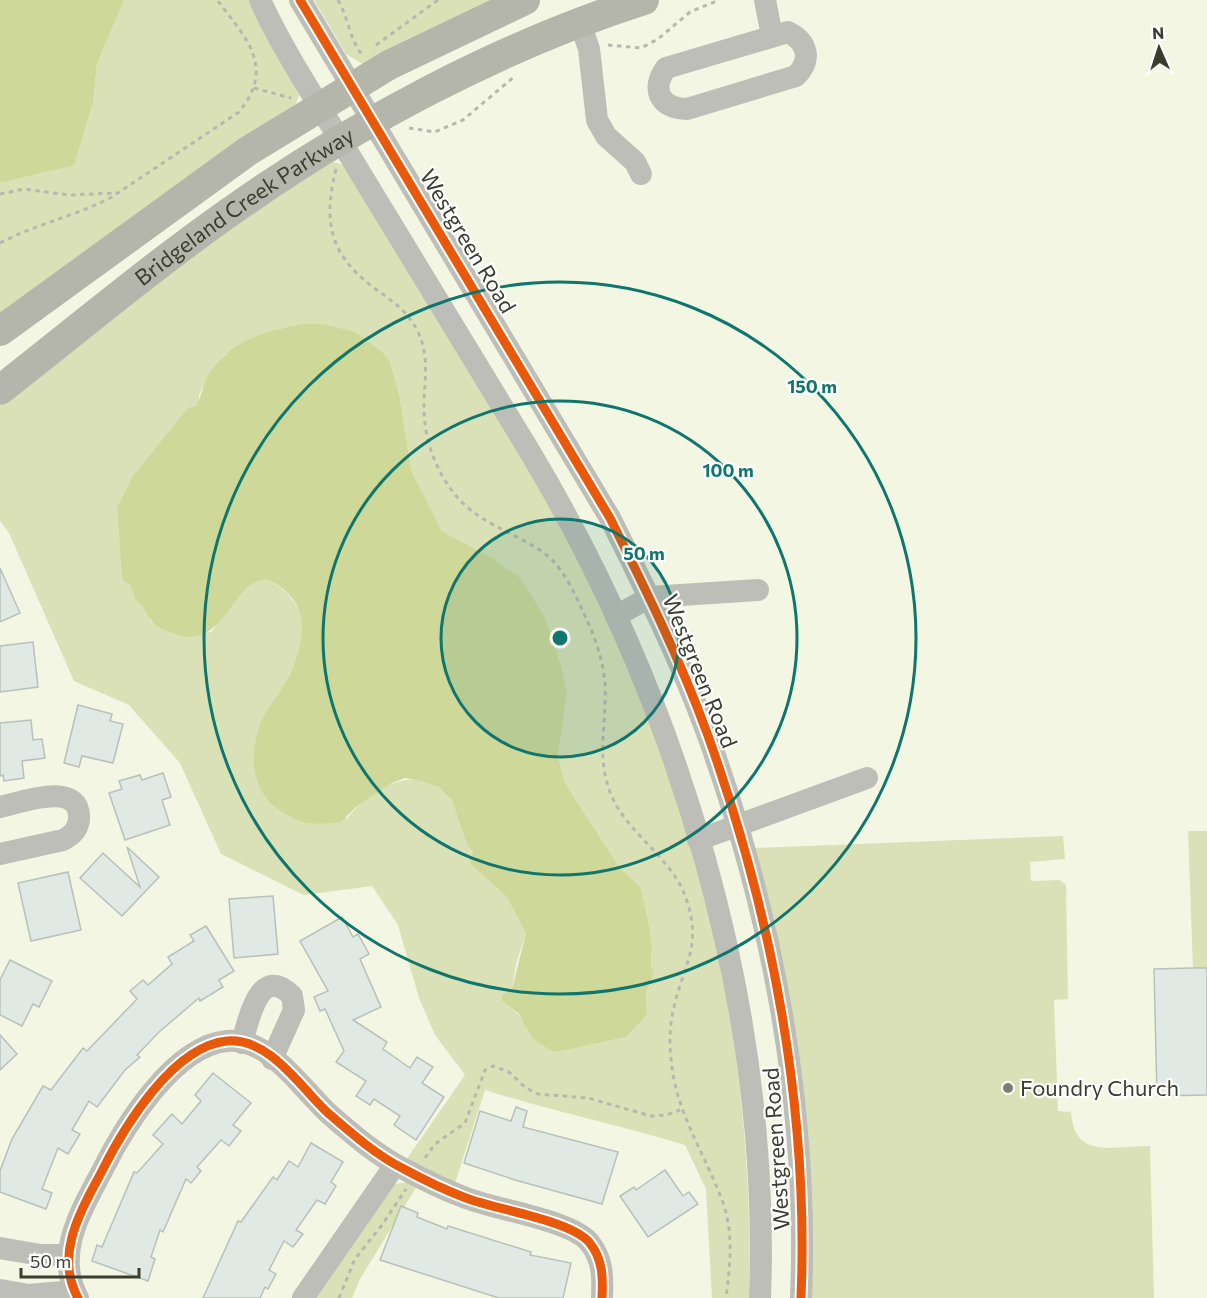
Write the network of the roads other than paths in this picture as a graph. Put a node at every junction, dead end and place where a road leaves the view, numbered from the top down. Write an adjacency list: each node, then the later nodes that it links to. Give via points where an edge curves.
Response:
1 (260, 0): 9 (street, Westgreen Road)
2 (300, 0): 8 (street, Westgreen Road)
3 (525, 0): 8 (main road, Bridgeland Creek Parkway, via 389,65)
4 (644, 0): 6 (main road, Bridgeland Creek Parkway)
5 (765, 0): 7 (street)
6 (584, 36): 10 (main road, Bridgeland Creek Parkway, via 485,63); 12 (street, via 597,120 606,136 636,162)
7 (772, 36): 7 (street, via 666,68 659,78 663,102 673,109 687,109 796,76 807,58 805,48 799,38 788,32)
8 (352, 87): 9 (main road, Bridgeland Creek Parkway); 10 (street, Westgreen Road)
9 (314, 110): 11 (street, Westgreen Road); 13 (main road, Bridgeland Creek Parkway, via 248,151)
10 (387, 124): 11 (main road, Bridgeland Creek Parkway); 16 (street, Westgreen Road)
11 (335, 145): 14 (main road, Bridgeland Creek Parkway, via 226,214); 17 (street, Westgreen Road, via 532,456)
12 (641, 174)
13 (0, 330)
14 (0, 390)
15 (758, 590): 16 (street)
16 (650, 597): 17 (street); 20 (street, Westgreen Road, via 707,733)
17 (616, 615): 21 (street, Westgreen Road, via 668,747)
18 (867, 778): 20 (street)
19 (0, 807): 22 (street, via 65,796 75,804 79,815 78,826 63,840)
20 (736, 826): 21 (street); 31 (street, Westgreen Road, via 770,955 788,1049 798,1149)
21 (698, 840): 30 (street, Westgreen Road, via 730,964 746,1055 756,1129)
22 (0, 854)
23 (258, 1050): 23 (street, via 294,1010 292,996 282,988 267,988 260,993); 24 (street, via 326,1111); 26 (street, via 230,1041 203,1047 150,1094 100,1174 75,1227)
24 (405, 1170): 28 (street); 29 (street, via 466,1198 569,1228 589,1242 601,1264)
25 (0, 1248): 26 (street, via 41,1255)
26 (72, 1280): 27 (street, via 29,1295)
27 (0, 1290)
28 (303, 1298)
29 (602, 1298)
30 (760, 1298)
31 (801, 1298)

